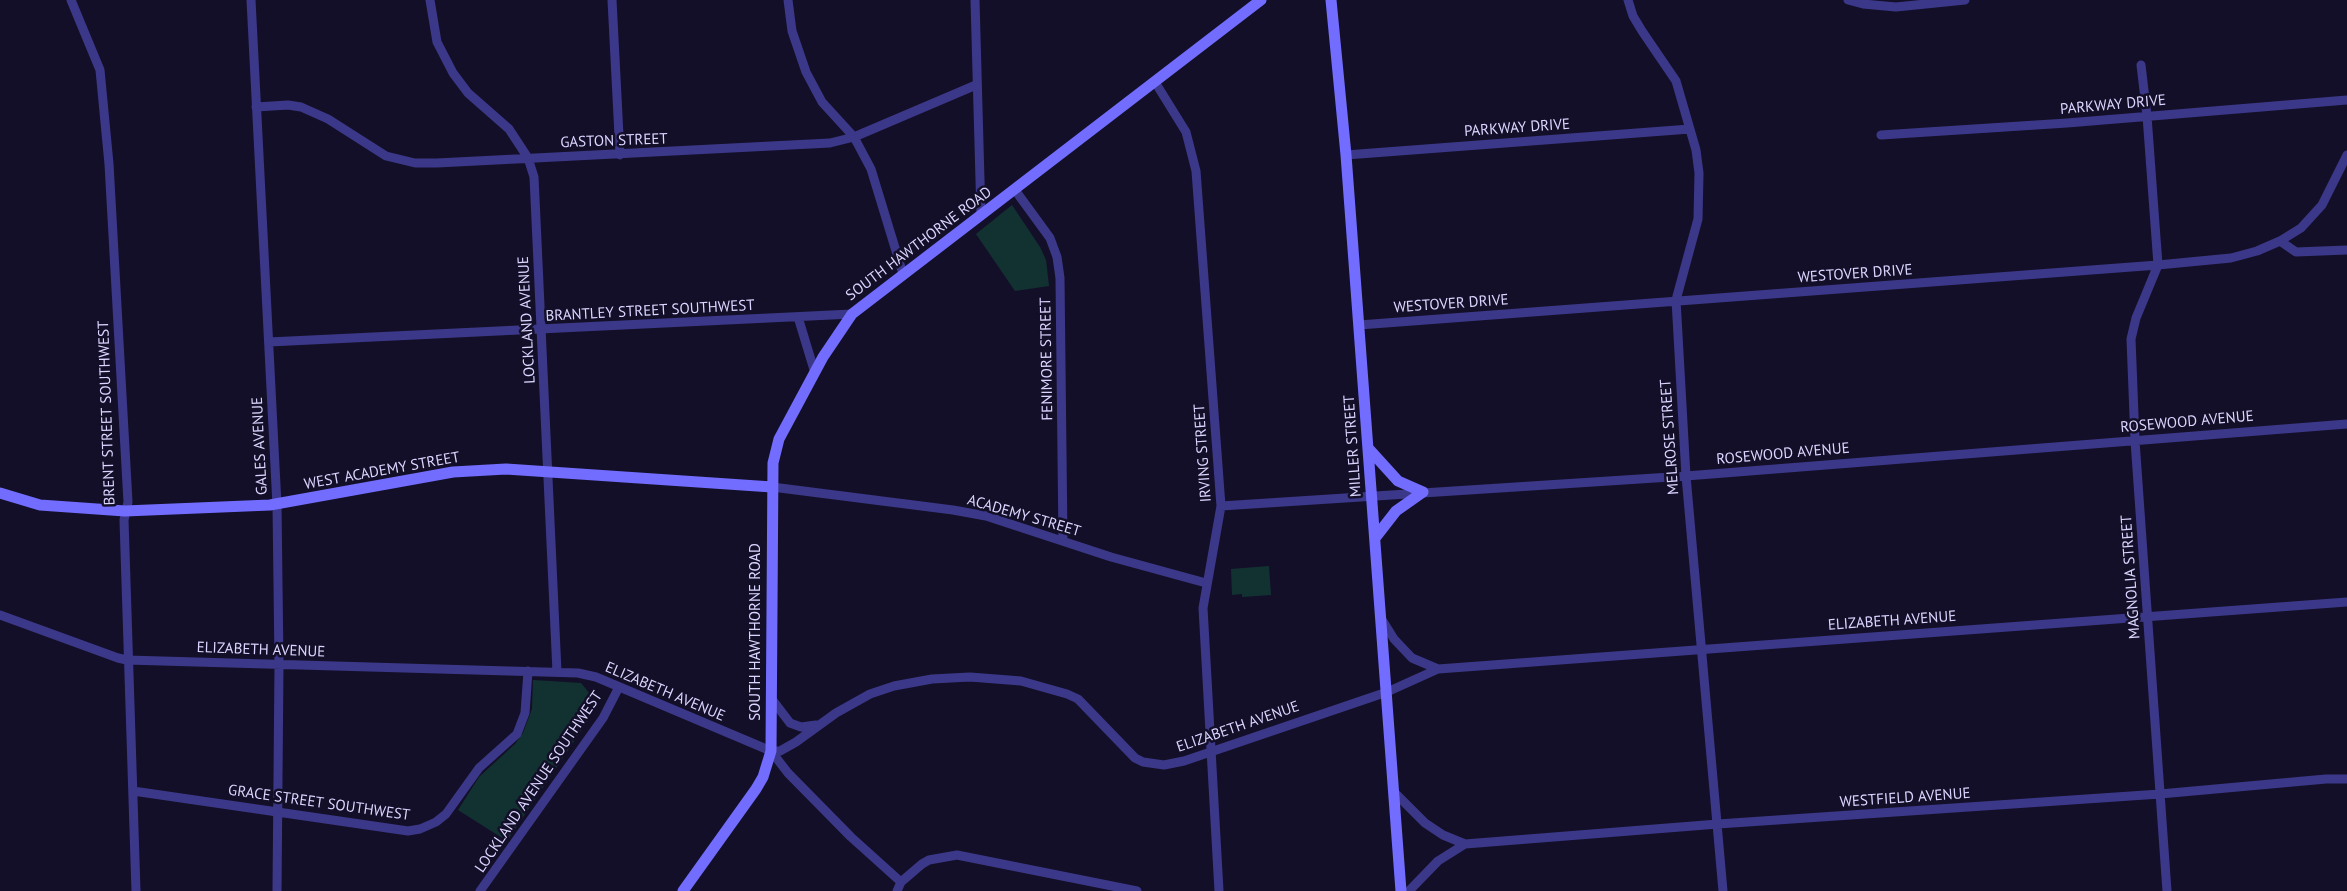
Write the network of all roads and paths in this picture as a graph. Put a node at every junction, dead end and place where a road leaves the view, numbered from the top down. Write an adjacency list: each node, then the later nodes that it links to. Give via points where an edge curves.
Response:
1 (71, 0): 49 (street, BRENT STREET SOUTHWEST, via 96,58 104,108 127,492)
2 (252, 0): 16 (street, GALES AVENUE)
3 (430, 0): 24 (street, LOCKLAND AVENUE, via 437,42 453,73 468,93 509,129)
4 (612, 0): 21 (street)
5 (788, 0): 20 (street, via 792,31 806,72 822,102)
6 (976, 0): 14 (street)
7 (1261, 0): 13 (main road, SOUTH HAWTHORNE ROAD)
8 (1331, 0): 22 (main road, MILLER STREET)
9 (1628, 0): 18 (street, MELROSE STREET, via 1637,24 1676,81)
10 (1848, 0): 11 (street, via 1896,7)
11 (1965, 0)
12 (2141, 65): 17 (street)
13 (1155, 82): 25 (main road, SOUTH HAWTHORNE ROAD); 48 (street, IRVING STREET, via 1186,132 1196,170)
14 (976, 85): 20 (street, GASTON STREET); 26 (street)
15 (2347, 100): 17 (street, PARKWAY DRIVE)
16 (256, 107): 24 (street, GASTON STREET, via 288,105 313,111 375,150 398,160 437,163); 36 (street, GALES AVENUE)
17 (2147, 116): 19 (street, PARKWAY DRIVE); 29 (street)
18 (1690, 129): 22 (street, PARKWAY DRIVE); 31 (street, MELROSE STREET, via 1699,173 1699,196 1693,241)
19 (1881, 135)
20 (854, 137): 21 (street, GASTON STREET, via 830,143); 30 (street, via 874,175)
21 (620, 155): 24 (street, GASTON STREET)
22 (1346, 155): 34 (main road, MILLER STREET)
23 (2347, 155): 27 (street, via 2322,205 2301,228)
24 (528, 158): 35 (street, LOCKLAND AVENUE, via 534,177)
25 (1015, 190): 26 (main road, SOUTH HAWTHORNE ROAD); 51 (street, FENIMORE STREET, via 1050,238 1060,278)
26 (981, 216): 30 (main road, SOUTH HAWTHORNE ROAD)
27 (2280, 241): 28 (street, via 2296,252); 29 (street, WESTOVER DRIVE, via 2231,258)
28 (2347, 250)
29 (2158, 266): 31 (street, WESTOVER DRIVE); 39 (street, MAGNOLIA STREET, via 2136,318 2131,339)
30 (904, 274): 32 (main road, SOUTH HAWTHORNE ROAD)
31 (1676, 300): 34 (street, WESTOVER DRIVE); 42 (street, MELROSE STREET)
32 (852, 314): 33 (street, BRANTLEY STREET SOUTHWEST); 37 (main road, SOUTH HAWTHORNE ROAD)
33 (798, 317): 35 (street, BRANTLEY STREET SOUTHWEST); 37 (street)
34 (1358, 325): 40 (main road, MILLER STREET)
35 (542, 330): 36 (street, BRANTLEY STREET SOUTHWEST); 41 (street, LOCKLAND AVENUE)
36 (269, 342): 47 (street, GALES AVENUE)
37 (815, 373): 43 (main road, SOUTH HAWTHORNE ROAD, via 779,439 773,462)
38 (2347, 424): 39 (street, ROSEWOOD AVENUE)
39 (2135, 440): 42 (street, ROSEWOOD AVENUE); 55 (street, MAGNOLIA STREET)
40 (1368, 448): 44 (main road, via 1398,481); 46 (main road, MILLER STREET)
41 (549, 470): 43 (main road, WEST ACADEMY STREET); 47 (main road, WEST ACADEMY STREET, via 453,472); 62 (street, LOCKLAND AVENUE)
42 (1686, 476): 44 (street, ROSEWOOD AVENUE); 57 (street, MELROSE STREET)
43 (772, 487): 51 (street, ACADEMY STREET, via 986,516); 65 (main road, SOUTH HAWTHORNE ROAD)
44 (1423, 492): 46 (street, ROSEWOOD AVENUE); 50 (main road, via 1396,511)
45 (0, 493): 49 (main road, WEST ACADEMY STREET, via 40,505)
46 (1371, 496): 48 (street, ROSEWOOD AVENUE); 50 (main road, MILLER STREET)
47 (276, 505): 49 (main road, WEST ACADEMY STREET); 59 (street, GALES AVENUE)
48 (1221, 506): 52 (street, IRVING STREET)
49 (125, 511): 58 (street, BRENT STREET SOUTHWEST)
50 (1375, 538): 56 (main road, MILLER STREET)
51 (1063, 540): 52 (street, ACADEMY STREET, via 1110,557)
52 (1206, 583): 67 (street, IRVING STREET, via 1203,608)
53 (2347, 602): 55 (street, ELIZABETH AVENUE)
54 (0, 615): 58 (street, ELIZABETH AVENUE)
55 (2147, 616): 57 (street, ELIZABETH AVENUE); 72 (street, MAGNOLIA STREET)
56 (1381, 618): 60 (street, ELIZABETH AVENUE, via 1394,639 1412,658); 64 (main road, MILLER STREET)
57 (1702, 649): 60 (street, ELIZABETH AVENUE); 74 (street, MELROSE STREET)
58 (127, 660): 59 (street, ELIZABETH AVENUE); 70 (street, BRENT STREET SOUTHWEST)
59 (279, 664): 61 (street, ELIZABETH AVENUE); 73 (street, GALES AVENUE)
60 (1438, 669): 64 (street, ELIZABETH AVENUE)
61 (528, 671): 62 (street, ELIZABETH AVENUE); 73 (street, GRACE STREET SOUTHWEST, via 525,713 517,734 478,768 446,814 436,822 420,830 408,831)
62 (557, 672): 63 (street, ELIZABETH AVENUE, via 596,677)
63 (619, 687): 68 (street, ELIZABETH AVENUE); 79 (street, LOCKLAND AVENUE SOUTHWEST, via 592,733)
64 (1387, 692): 67 (street, ELIZABETH AVENUE); 71 (main road, MILLER STREET)
65 (771, 698): 66 (street, via 790,723 801,727); 68 (main road, SOUTH HAWTHORNE ROAD)
66 (818, 725): 67 (street, ELIZABETH AVENUE, via 870,694 910,681 1000,678 1042,686 1078,700 1142,762 1172,764); 68 (street, ELIZABETH AVENUE, via 780,751)
67 (1210, 750): 83 (street, IRVING STREET)
68 (771, 751): 76 (street, via 788,773 851,837); 80 (main road, SOUTH HAWTHORNE ROAD, via 756,789)
69 (2347, 780): 72 (street, WESTFIELD AVENUE, via 2326,779)
70 (133, 791): 73 (street, GRACE STREET SOUTHWEST); 77 (street, BRENT STREET SOUTHWEST)
71 (1394, 793): 75 (street, WESTFIELD AVENUE, via 1424,823); 84 (main road, MILLER STREET)
72 (2160, 794): 74 (street, WESTFIELD AVENUE); 87 (street, MAGNOLIA STREET)
73 (278, 813): 78 (street, GALES AVENUE)
74 (1718, 824): 75 (street, WESTFIELD AVENUE); 86 (street, MELROSE STREET)
75 (1465, 844): 85 (street, WESTFIELD AVENUE, via 1438,861)
76 (901, 882): 81 (street); 82 (street, via 929,860 957,855)
77 (136, 891)
78 (277, 891)
79 (480, 891)
80 (683, 891)
81 (897, 891)
82 (1137, 891)
83 (1219, 891)
84 (1401, 891)
85 (1409, 891)
86 (1723, 891)
87 (2167, 891)

